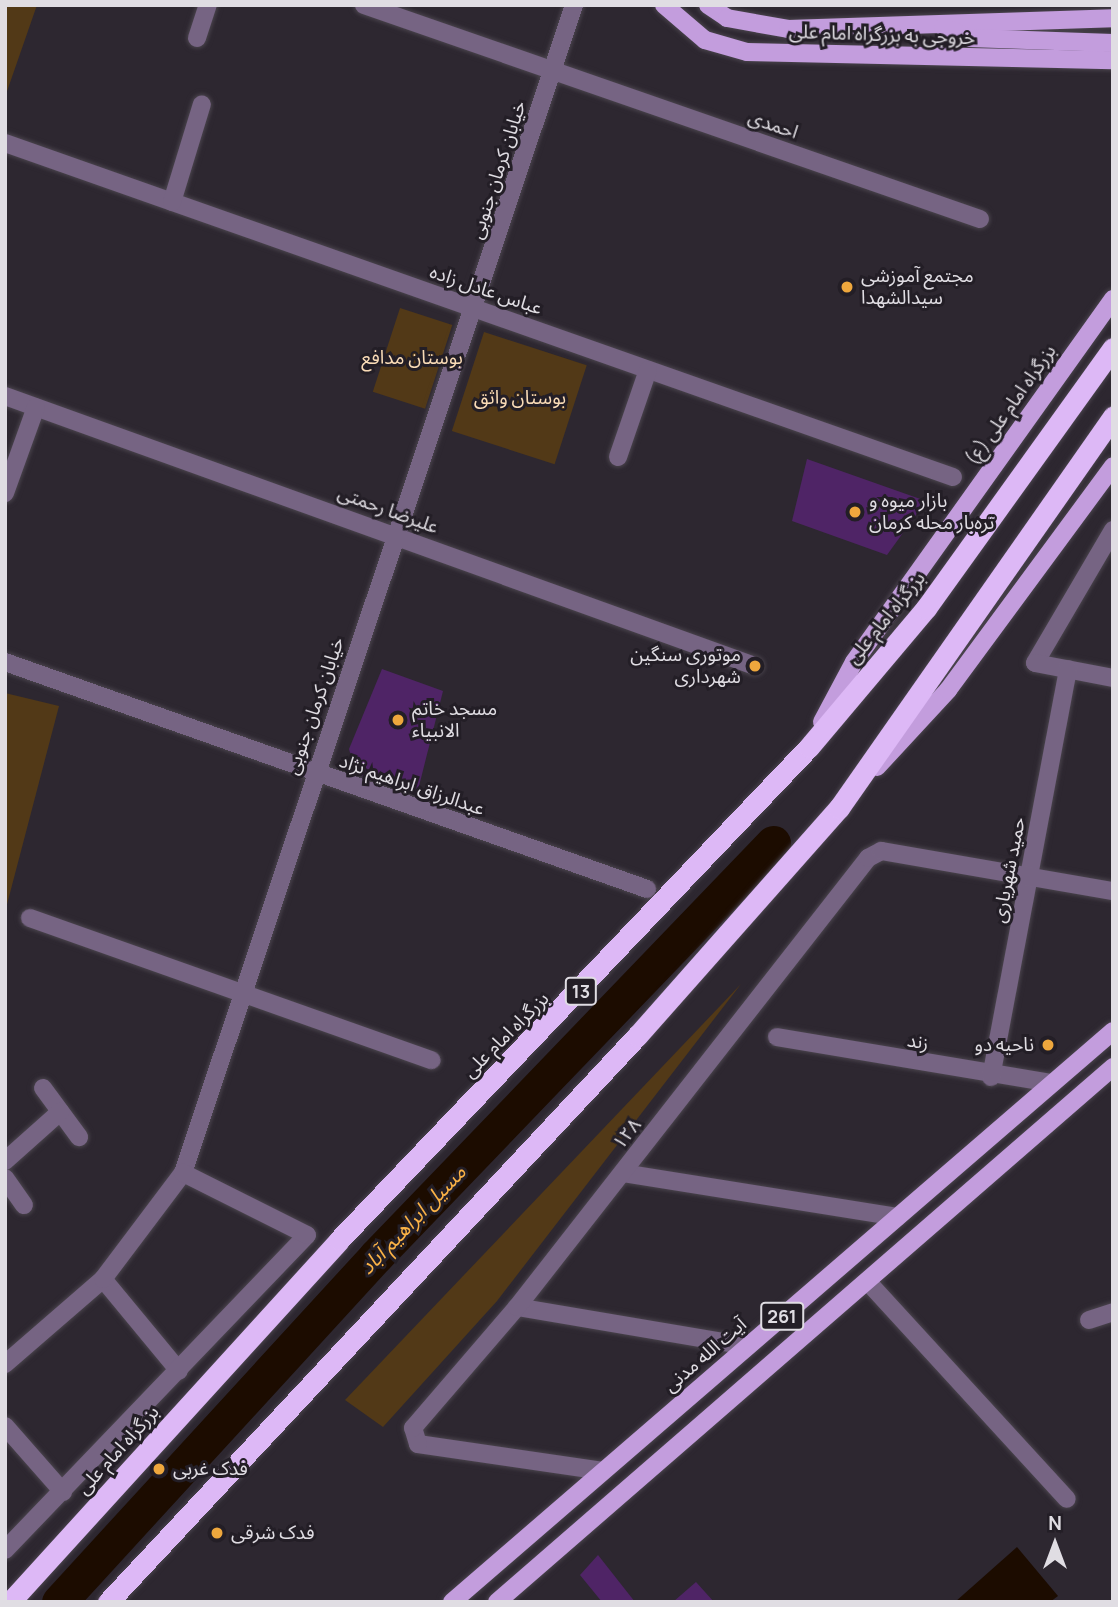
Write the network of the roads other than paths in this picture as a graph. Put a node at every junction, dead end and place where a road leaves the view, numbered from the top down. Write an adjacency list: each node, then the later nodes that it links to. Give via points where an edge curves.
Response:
1 (208, 5): 8 (street)
2 (364, 5): 11 (street, احمدی)
3 (574, 5): 11 (street, خیابان کرمان جنوبی)
4 (664, 5): 10 (main road, خروجی به بزرگراه امام علی, via 705,40 747,52)
5 (708, 5): 7 (main road, via 727,18 788,29)
6 (1113, 18): 7 (main road)
7 (936, 25): 9 (main road, via 970,38)
8 (197, 38)
9 (1113, 43)
10 (1113, 60)
11 (552, 71): 15 (street, احمدی); 17 (street, خیابان کرمان جنوبی)
12 (202, 104): 14 (street)
13 (5, 143): 14 (street, عباس عادل زاده)
14 (172, 202): 17 (street, عباس عادل زاده)
15 (980, 219)
16 (1113, 299): 33 (main road, بزرگراه امام علی (ع), via 854,662)
17 (474, 308): 19 (street, عباس عادل زاده); 28 (street, خیابان کرمان جنوبی)
18 (1113, 348): 33 (highway, بزرگراه امام علی / 13, via 926,608)
19 (648, 370): 23 (street); 25 (street, عباس عادل زاده)
20 (5, 396): 21 (street, علیرضا رحمتی)
21 (36, 407): 26 (street); 28 (street, علیرضا رحمتی)
22 (1113, 416): 35 (highway)
23 (618, 457)
24 (1113, 467): 35 (main road, via 948,690)
25 (953, 477)
26 (5, 493)
27 (1113, 530): 31 (street, via 1035,663)
28 (396, 535): 30 (street, علیرضا رحمتی); 34 (street, خیابان کرمان جنوبی)
29 (5, 662): 34 (street, عبدالرزاق ابراهیم نژاد)
30 (755, 666)
31 (1068, 669): 32 (street); 36 (street, حمید شهریاری)
32 (1113, 678)
33 (809, 747): 69 (highway, بزرگراه امام علی / 13, via 339,1240)
34 (315, 773): 37 (street, عبدالرزاق ابراهیم نژاد); 40 (street, خیابان کرمان جنوبی)
35 (839, 808): 70 (highway, via 637,1036)
36 (1028, 879): 38 (street); 45 (street, حمید شهریاری); 52 (street, ۱۲۸, via 874,854)
37 (647, 889)
38 (1113, 891)
39 (30, 918): 40 (street)
40 (240, 990): 43 (street); 51 (street, خیابان کرمان جنوبی)
41 (1113, 1031): 46 (main road, آیت الله مدنی / 261)
42 (777, 1037): 45 (street, زند)
43 (432, 1060)
44 (1113, 1067): 57 (main road, 261)
45 (991, 1077): 46 (street, زند)
46 (1052, 1083): 55 (main road, آیت الله مدنی / 261)
47 (43, 1088): 48 (street)
48 (60, 1112): 49 (street); 50 (street)
49 (79, 1137)
50 (5, 1161)
51 (183, 1173): 56 (street, خیابان کرمان جنوبی); 63 (street, via 307,1235)
52 (622, 1173): 55 (street); 58 (street, ۱۲۸)
53 (5, 1178): 54 (street)
54 (24, 1205)
55 (897, 1217): 61 (main road, آیت الله مدنی / 261)
56 (103, 1279): 62 (street, خیابان کرمان جنوبی); 63 (street)
57 (867, 1282): 67 (street); 72 (main road, 261)
58 (517, 1307): 61 (street); 65 (street, ۱۲۸, via 413,1428 414,1437 418,1444)
59 (1113, 1312): 60 (street)
60 (1089, 1320)
61 (748, 1346): 65 (main road, آیت الله مدنی / 261)
62 (5, 1364)
63 (179, 1371): 66 (street)
64 (5, 1426): 66 (street)
65 (603, 1471): 71 (main road, آیت الله مدنی / 261)
66 (63, 1492): 68 (street)
67 (1067, 1499)
68 (5, 1550)
69 (10, 1602)
70 (108, 1602)
71 (452, 1602)
72 (497, 1602)

